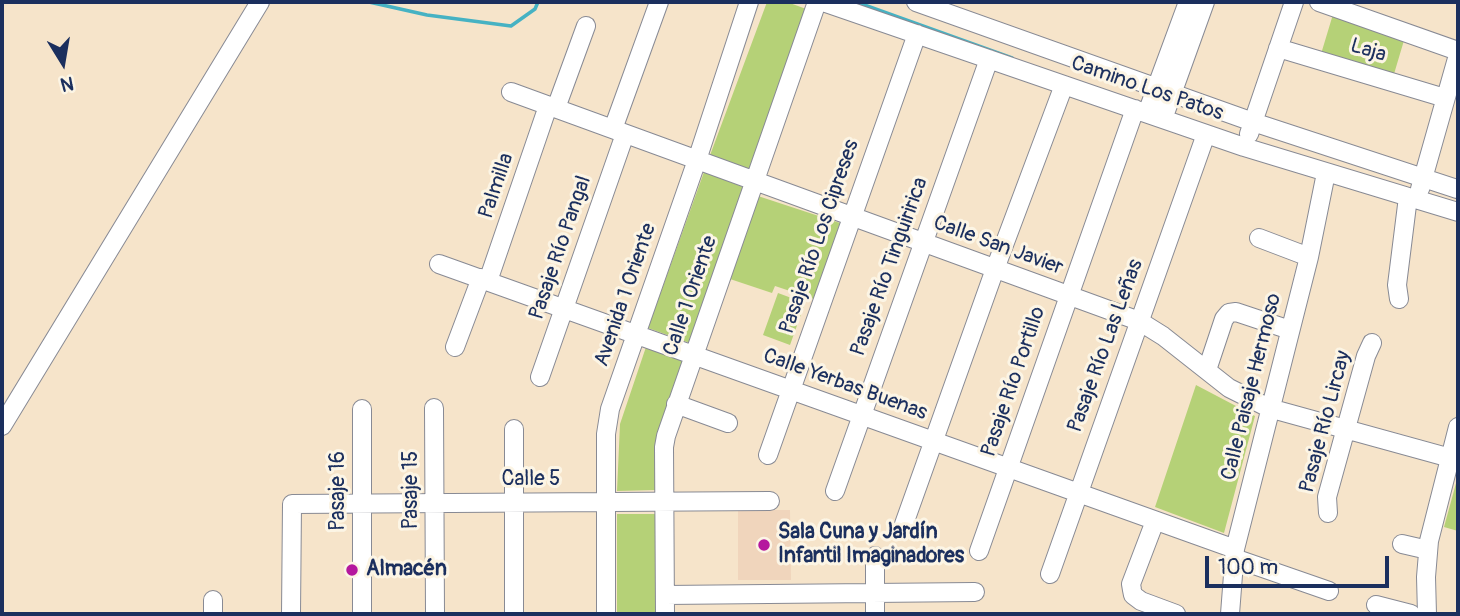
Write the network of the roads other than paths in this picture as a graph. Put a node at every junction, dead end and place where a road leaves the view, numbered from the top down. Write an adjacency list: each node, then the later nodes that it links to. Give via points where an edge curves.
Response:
1 (260, 2): 58 (street)
2 (659, 2): 23 (street, Pasaje Río Pangal)
3 (749, 2): 26 (street, Avenida 1 Oriente)
4 (817, 2): 29 (street, Calle 1 Oriente)
5 (823, 2): 12 (street, Camino Los Patos)
6 (916, 2): 17 (street, Camino Los Patos)
7 (1188, 2): 17 (street)
8 (1205, 2): 17 (street)
9 (1294, 2): 13 (street)
10 (1319, 2): 14 (street)
11 (586, 26): 20 (street, Palmilla)
12 (916, 34): 15 (street, Camino Los Patos); 33 (street, Pasaje Río Los Cipreses)
13 (1278, 48): 19 (street, Laja); 22 (street)
14 (1458, 53): 19 (street)
15 (989, 59): 16 (street, Camino Los Patos); 35 (street, Pasaje Río Tinguiririca)
16 (1064, 85): 21 (street, Camino Los Patos); 38 (street)
17 (1164, 90): 21 (street, Pasaje Río Portillo); 22 (street, Camino Los Patos)
18 (510, 92): 20 (street, Calle San Javier)
19 (1445, 99): 28 (street)
20 (552, 107): 23 (street, Calle San Javier); 39 (street, Palmilla)
21 (1148, 114): 24 (street, Camino Los Patos); 40 (street, Pasaje Río Portillo)
22 (1253, 122): 25 (street); 28 (street, Camino Los Patos)
23 (619, 131): 26 (street, Calle San Javier); 42 (street, Pasaje Río Pangal)
24 (1206, 134): 25 (street, Camino Los Patos); 43 (street, Pasaje Río Las Leñas)
25 (1244, 147): 27 (street, Camino Los Patos)
26 (697, 160): 29 (street, Calle San Javier); 45 (street, Avenida 1 Oriente)
27 (1326, 173): 31 (street, Camino Los Patos); 36 (street, Calle Paisaje Hermoso)
28 (1423, 178): 30 (street, Camino Los Patos); 31 (street)
29 (755, 181): 33 (street, Calle San Javier); 48 (street, Calle 1 Oriente)
30 (1457, 189)
31 (1412, 199): 32 (street, Camino Los Patos); 41 (street, via 1397,285)
32 (1458, 212)
33 (851, 216): 35 (street, Calle San Javier); 51 (street, Pasaje Río Los Cipreses)
34 (1259, 238): 36 (street)
35 (923, 243): 38 (street, Calle San Javier); 56 (street, Pasaje Río Tinguiririca)
36 (1309, 257): 44 (street, Calle Paisaje Hermoso)
37 (439, 264): 39 (street, Calle Yerbas Buenas)
38 (995, 269): 40 (street, Calle San Javier); 62 (street)
39 (484, 280): 42 (street, Calle Yerbas Buenas); 47 (street, Palmilla)
40 (1068, 296): 43 (street, Calle San Javier); 65 (street, Pasaje Río Portillo)
41 (1399, 299)
42 (564, 308): 45 (street, Calle Yerbas Buenas); 50 (street, Pasaje Río Pangal)
43 (1139, 321): 49 (street, Calle San Javier); 67 (street, Pasaje Río Las Leñas)
44 (1290, 330): 49 (street, via 1229,313); 54 (street, Calle Paisaje Hermoso)
45 (637, 335): 48 (street, Calle Yerbas Buenas); 70 (street, Avenida 1 Oriente, via 608,422)
46 (1372, 343): 61 (street, Pasaje Río Lircay)
47 (455, 347)
48 (695, 355): 51 (street, Calle Yerbas Buenas); 52 (street, Calle 1 Oriente)
49 (1207, 370): 54 (street, Calle San Javier, via 1229,388)
50 (540, 377)
51 (791, 390): 56 (street, Calle Yerbas Buenas); 63 (street, Pasaje Río Los Cipreses)
52 (676, 404): 57 (street); 71 (street, Calle 1 Oriente, via 664,447)
53 (434, 408): 72 (street, Pasaje 15)
54 (1269, 408): 61 (street, Calle San Javier); 80 (street, Calle Paisaje Hermoso)
55 (362, 409): 73 (street, Pasaje 16)
56 (862, 416): 62 (street, Calle Yerbas Buenas); 66 (street, Pasaje Río Tinguiririca)
57 (727, 423)
58 (2, 426)
59 (1458, 427): 64 (street)
60 (514, 429): 69 (street)
61 (1346, 430): 64 (street, Calle San Javier); 74 (street, Pasaje Río Lircay, via 1327,498)
62 (934, 441): 65 (street, Calle Yerbas Buenas); 76 (street)
63 (768, 455)
64 (1454, 459): 78 (street)
65 (1008, 468): 67 (street, Calle Yerbas Buenas); 79 (street, Pasaje Río Portillo)
66 (835, 491)
67 (1078, 493): 75 (street, Calle Yerbas Buenas); 82 (street, Pasaje Río Las Leñas)
68 (770, 501): 71 (street, Calle 5)
69 (514, 502): 70 (street, Calle 5); 72 (street, Calle 5); 91 (street)
70 (606, 502): 71 (street, Calle 5); 92 (street, Avenida 1 Oriente)
71 (664, 502): 86 (street, Calle 1 Oriente)
72 (435, 503): 73 (street, Calle 5); 90 (street, Pasaje 15)
73 (362, 504): 88 (street, Calle 5, via 292,504); 89 (street, Pasaje 16)
74 (1328, 513)
75 (1155, 521): 80 (street, Calle Yerbas Buenas); 95 (street, via 1131,584 1133,595)
76 (904, 524)
77 (1402, 544): 78 (street)
78 (1427, 550): 98 (street)
79 (979, 551)
80 (1235, 554): 83 (street, Calle Yerbas Buenas); 96 (street, Calle Paisaje Hermoso)
81 (875, 556): 84 (street)
82 (1049, 573)
83 (1329, 591)
84 (875, 592): 85 (street); 86 (street); 94 (street)
85 (975, 592)
86 (664, 595): 93 (street, Calle 1 Oriente)
87 (1376, 605): 97 (street)
88 (291, 614)
89 (362, 614)
90 (435, 614)
91 (514, 614)
92 (606, 614)
93 (664, 614)
94 (875, 614)
95 (1176, 614)
96 (1230, 614)
97 (1411, 614)
98 (1427, 614)

